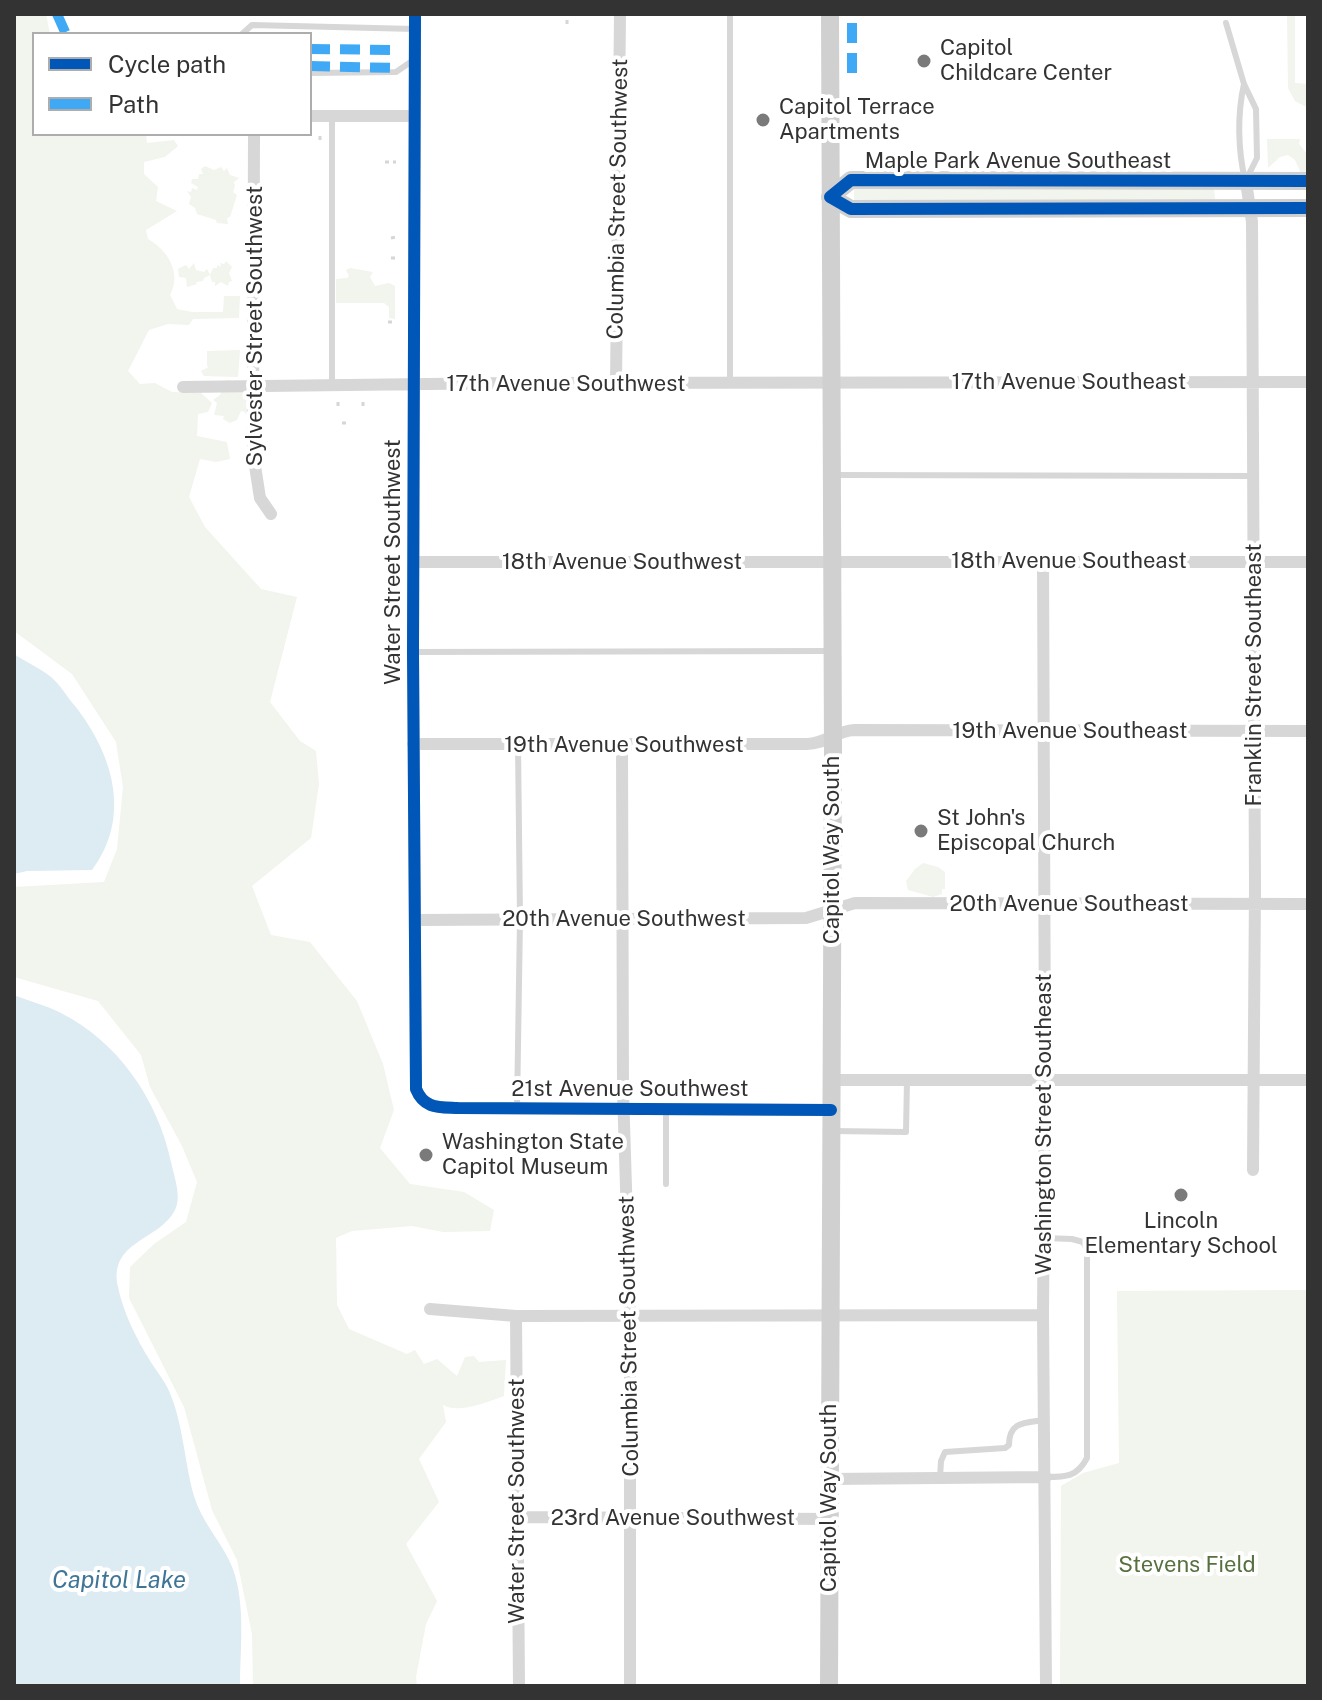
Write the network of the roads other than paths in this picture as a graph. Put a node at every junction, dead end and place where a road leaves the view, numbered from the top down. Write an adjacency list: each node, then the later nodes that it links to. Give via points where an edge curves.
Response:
1 (415, 14): 6 (street, Water Street Southwest)
2 (620, 14): 24 (street, Columbia Street Southwest)
3 (730, 14): 23 (lane)
4 (830, 14): 17 (main road, Capitol Way South)
5 (1226, 23): 10 (lane)
6 (415, 29): 7 (lane, via 252,25); 8 (street, Water Street Southwest)
7 (244, 32)
8 (415, 59): 9 (lane, via 396,72); 13 (street, Water Street Southwest)
9 (312, 73)
10 (1244, 84): 16 (lane, via 1240,159); 16 (lane, via 1256,109 1257,136 1257,158)
11 (312, 116): 12 (street)
12 (332, 116): 13 (street); 25 (lane)
13 (414, 116): 26 (street, Water Street Southwest)
14 (254, 136): 27 (street, Sylvester Street Southwest)
15 (1308, 181): 16 (main road, Maple Park Avenue Southeast)
16 (1246, 182): 17 (main road, Maple Park Avenue Southeast, via 851,180); 18 (street, Franklin Street Southeast)
17 (830, 197): 18 (main road, via 851,209); 20 (main road, Capitol Way South)
18 (1251, 207): 19 (main road); 21 (street, Franklin Street Southeast)
19 (1308, 208)
20 (831, 382): 21 (street, 17th Avenue Southeast); 23 (street, 17th Avenue Southwest); 29 (main road, Capitol Way South)
21 (1253, 382): 22 (street, 17th Avenue Southeast); 30 (street, Franklin Street Southeast)
22 (1308, 382)
23 (730, 383): 24 (street, 17th Avenue Southwest)
24 (616, 384): 26 (street, 17th Avenue Southwest)
25 (332, 385): 26 (street, 17th Avenue Southwest); 27 (street, 17th Avenue Southwest)
26 (413, 385): 33 (street, Water Street Southwest)
27 (253, 386): 28 (street); 31 (street, Sylvester Street Southwest, via 254,466 260,498)
28 (183, 387)
29 (830, 475): 30 (lane); 32 (main road, Capitol Way South)
30 (1254, 476): 35 (street, Franklin Street Southeast)
31 (271, 514)
32 (831, 561): 33 (street, 18th Avenue Southwest); 34 (street, 18th Avenue Southeast); 37 (main road, Capitol Way South)
33 (414, 562): 38 (street, Water Street Southwest)
34 (1043, 562): 35 (street, 18th Avenue Southeast); 40 (street, Washington Street Southeast)
35 (1253, 562): 36 (street, 18th Avenue Southeast); 39 (street, Franklin Street Southeast)
36 (1308, 562)
37 (833, 651): 38 (lane); 42 (main road, Capitol Way South)
38 (413, 652): 43 (street, Water Street Southwest)
39 (1253, 730): 40 (street, 19th Avenue Southeast); 41 (street, 19th Avenue Southeast); 48 (street, Franklin Street Southeast)
40 (1044, 731): 42 (street, 19th Avenue Southeast); 46 (street, Washington Street Southeast)
41 (1308, 731)
42 (832, 734): 45 (street, 19th Avenue Southwest, via 814,744); 49 (main road, Capitol Way South)
43 (413, 744): 44 (street, 19th Avenue Southwest); 52 (street, Water Street Southwest)
44 (518, 745): 45 (street, 19th Avenue Southwest); 51 (lane)
45 (622, 746): 50 (street, Columbia Street Southwest)
46 (1045, 904): 48 (street, 20th Avenue Southeast); 49 (street, 20th Avenue Southeast, via 855,903); 53 (street, Washington Street Southeast)
47 (1308, 904): 48 (street, 20th Avenue Southeast)
48 (1255, 905): 54 (street, Franklin Street Southeast)
49 (831, 910): 50 (street, 20th Avenue Southwest, via 806,918); 55 (main road, Capitol Way South)
50 (622, 918): 51 (street, 20th Avenue Southwest); 59 (street, Columbia Street Southwest)
51 (520, 919): 52 (street, 20th Avenue Southwest); 60 (lane)
52 (415, 920): 58 (street, Water Street Southwest, via 416,1089)
53 (1045, 1079): 54 (street); 56 (street); 66 (street, Washington Street Southeast)
54 (1252, 1079): 57 (street); 64 (street, Franklin Street Southeast)
55 (831, 1080): 56 (street); 62 (main road, Capitol Way South)
56 (907, 1080): 63 (lane, via 906,1132)
57 (1308, 1080)
58 (429, 1106): 60 (street, 21st Avenue Southwest)
59 (625, 1108): 60 (street, 21st Avenue Southwest); 61 (street, 21st Avenue Southwest); 70 (street, Columbia Street Southwest)
60 (517, 1109)
61 (666, 1109): 62 (street, 21st Avenue Southwest); 65 (lane)
62 (831, 1110): 63 (main road, Capitol Way South)
63 (831, 1131): 71 (main road, Capitol Way South)
64 (1253, 1170)
65 (666, 1184)
66 (1044, 1238): 68 (street, Washington Street Southeast); 73 (lane, via 1083,1242 1087,1250 1087,1458 1071,1476)
67 (430, 1309): 69 (street)
68 (1043, 1315): 71 (street); 72 (street, Washington Street Southeast)
69 (516, 1316): 70 (street); 77 (street, Water Street Southwest)
70 (630, 1316): 71 (street); 76 (street, Columbia Street Southwest)
71 (829, 1317): 75 (main road, Capitol Way South)
72 (1045, 1420): 73 (street, Washington Street Southeast); 74 (lane, via 1014,1427 1005,1448 945,1452)
73 (1046, 1477): 74 (street); 82 (street, Washington Street Southeast)
74 (940, 1478): 75 (street)
75 (829, 1479): 78 (main road, Capitol Way South)
76 (630, 1516): 77 (street, 23rd Avenue Southwest); 78 (street, 23rd Avenue Southwest); 80 (street, Columbia Street Southwest)
77 (517, 1517): 79 (street, Water Street Southwest)
78 (830, 1519): 81 (main road, Capitol Way South)
79 (519, 1686)
80 (630, 1686)
81 (829, 1686)
82 (1046, 1686)

